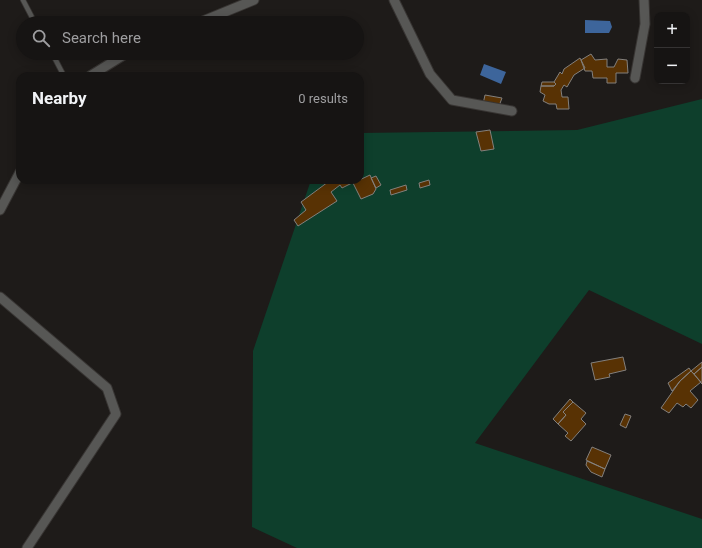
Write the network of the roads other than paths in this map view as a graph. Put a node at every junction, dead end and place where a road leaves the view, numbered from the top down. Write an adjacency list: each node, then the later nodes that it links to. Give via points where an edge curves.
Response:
1 (23, 0): 5 (lane)
2 (254, 0): 6 (street)
3 (394, 0): 12 (street, via 430,74 452,100)
4 (644, 0): 11 (street, via 645,24)
5 (31, 16)
6 (215, 16)
7 (56, 60): 9 (lane)
8 (116, 60): 10 (street)
9 (62, 72)
10 (96, 72)
11 (635, 78)
12 (512, 111)
13 (16, 180): 14 (street)
14 (0, 210)
15 (0, 297): 16 (street, via 107,388 116,414)
16 (27, 548)

